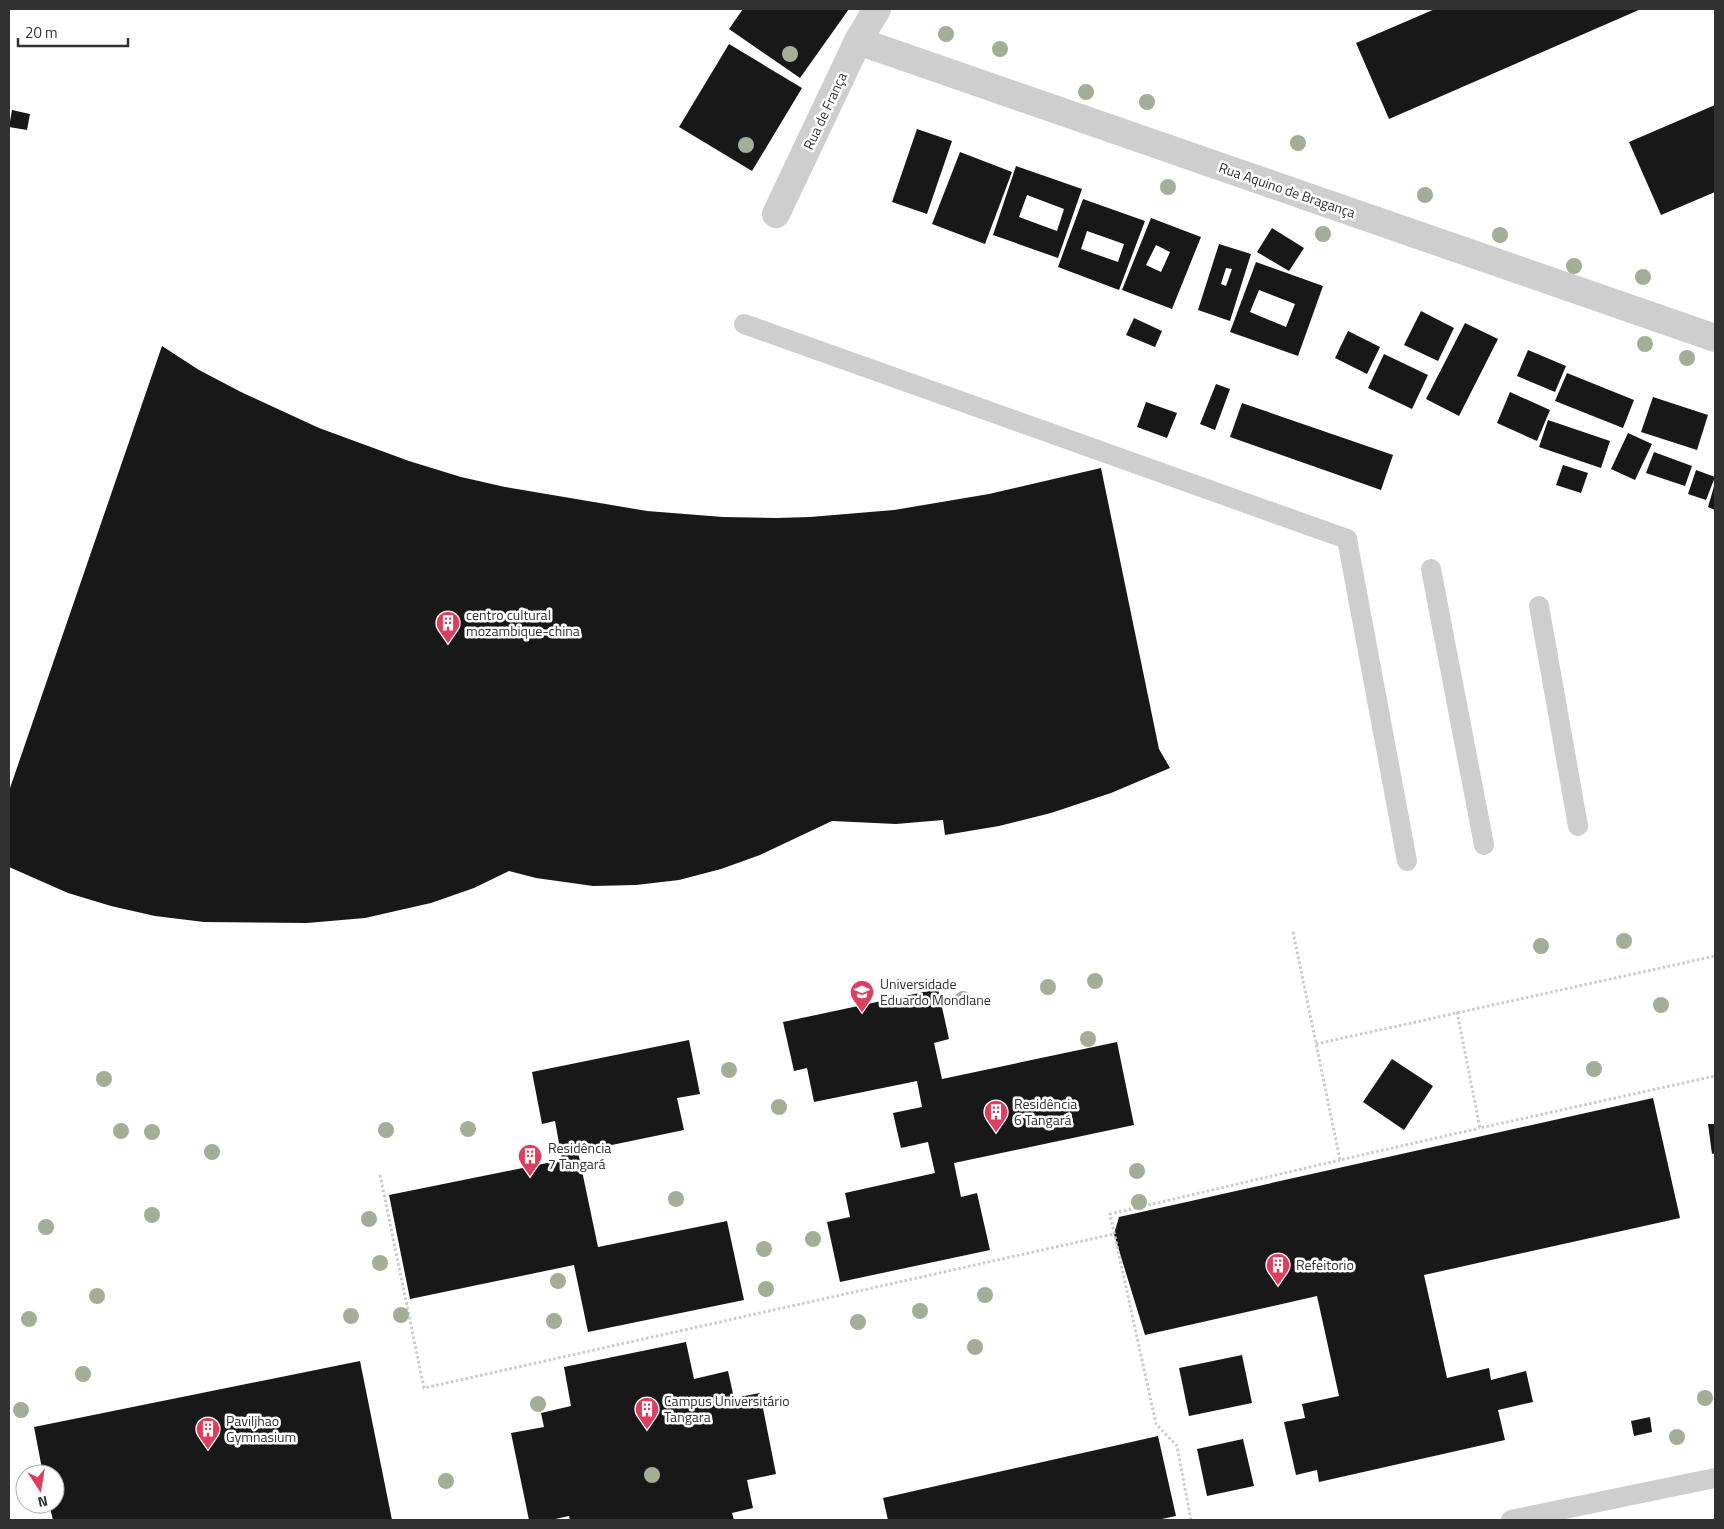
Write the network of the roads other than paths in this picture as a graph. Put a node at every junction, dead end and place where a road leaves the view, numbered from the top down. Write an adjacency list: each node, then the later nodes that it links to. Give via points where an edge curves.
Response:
1 (877, 9): 2 (street, Rua de França)
2 (858, 41): 3 (street, Rua de França); 5 (street, Rua Aquino de Bragança)
3 (776, 214)
4 (744, 324): 10 (lane, via 1347,539)
5 (1715, 338)
6 (1431, 569): 9 (lane)
7 (1538, 606): 8 (lane)
8 (1578, 826)
9 (1484, 845)
10 (1407, 861)
11 (1715, 1478): 12 (lane)
12 (1511, 1520)

